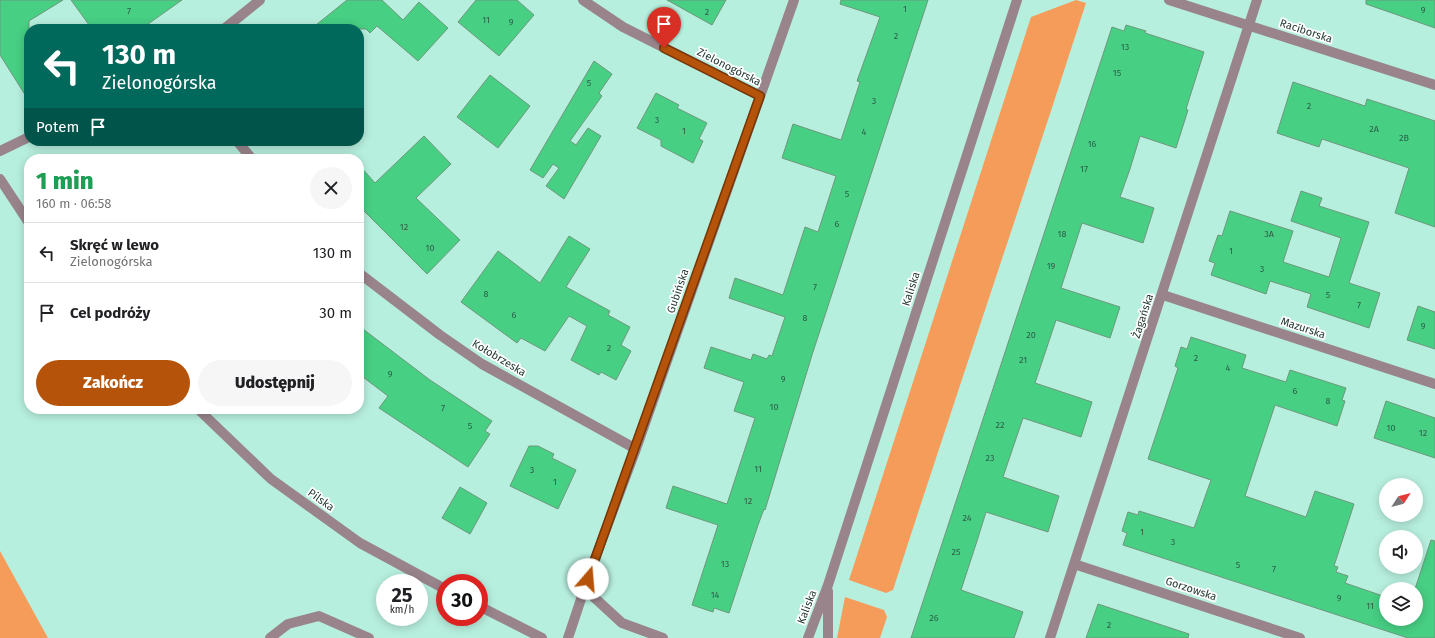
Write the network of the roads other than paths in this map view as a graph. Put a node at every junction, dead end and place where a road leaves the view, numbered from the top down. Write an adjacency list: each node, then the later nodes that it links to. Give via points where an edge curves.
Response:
1 (260, 0): 7 (street)
2 (583, 0): 10 (street, Zielonogórska, via 623,27)
3 (794, 0): 10 (street, Gubińska)
4 (1017, 0): 24 (street, Kaliska)
5 (1169, 0): 8 (street, Raciborska)
6 (1257, 0): 8 (street, Żagańska)
7 (230, 24)
8 (1249, 25): 9 (street, Raciborska); 18 (street, Żagańska)
9 (1435, 84)
10 (760, 96): 21 (street, Gubińska)
11 (24, 139): 13 (street)
12 (242, 146): 14 (street)
13 (0, 151)
14 (248, 154)
15 (0, 179): 16 (street)
16 (24, 215)
17 (364, 277): 21 (street, Kołobrzeska, via 482,364)
18 (1163, 295): 19 (street, Mazurska); 22 (street, Żagańska)
19 (1435, 384)
20 (203, 414): 23 (street, Pilska, via 271,479 360,543)
21 (636, 449): 25 (street, Gubińska)
22 (1074, 564): 34 (street, Żagańska); 35 (street, Gorzowska)
23 (436, 584)
24 (828, 585): 32 (street, Kaliska); 33 (street, Kaliska)
25 (585, 589): 30 (street, Gubińska); 31 (street, via 622,623)
26 (488, 611): 29 (street)
27 (270, 638): 28 (street, via 288,624 319,616)
28 (369, 638)
29 (542, 638)
30 (568, 638)
31 (663, 638)
32 (808, 638)
33 (828, 638)
34 (1050, 638)
35 (1300, 638)

